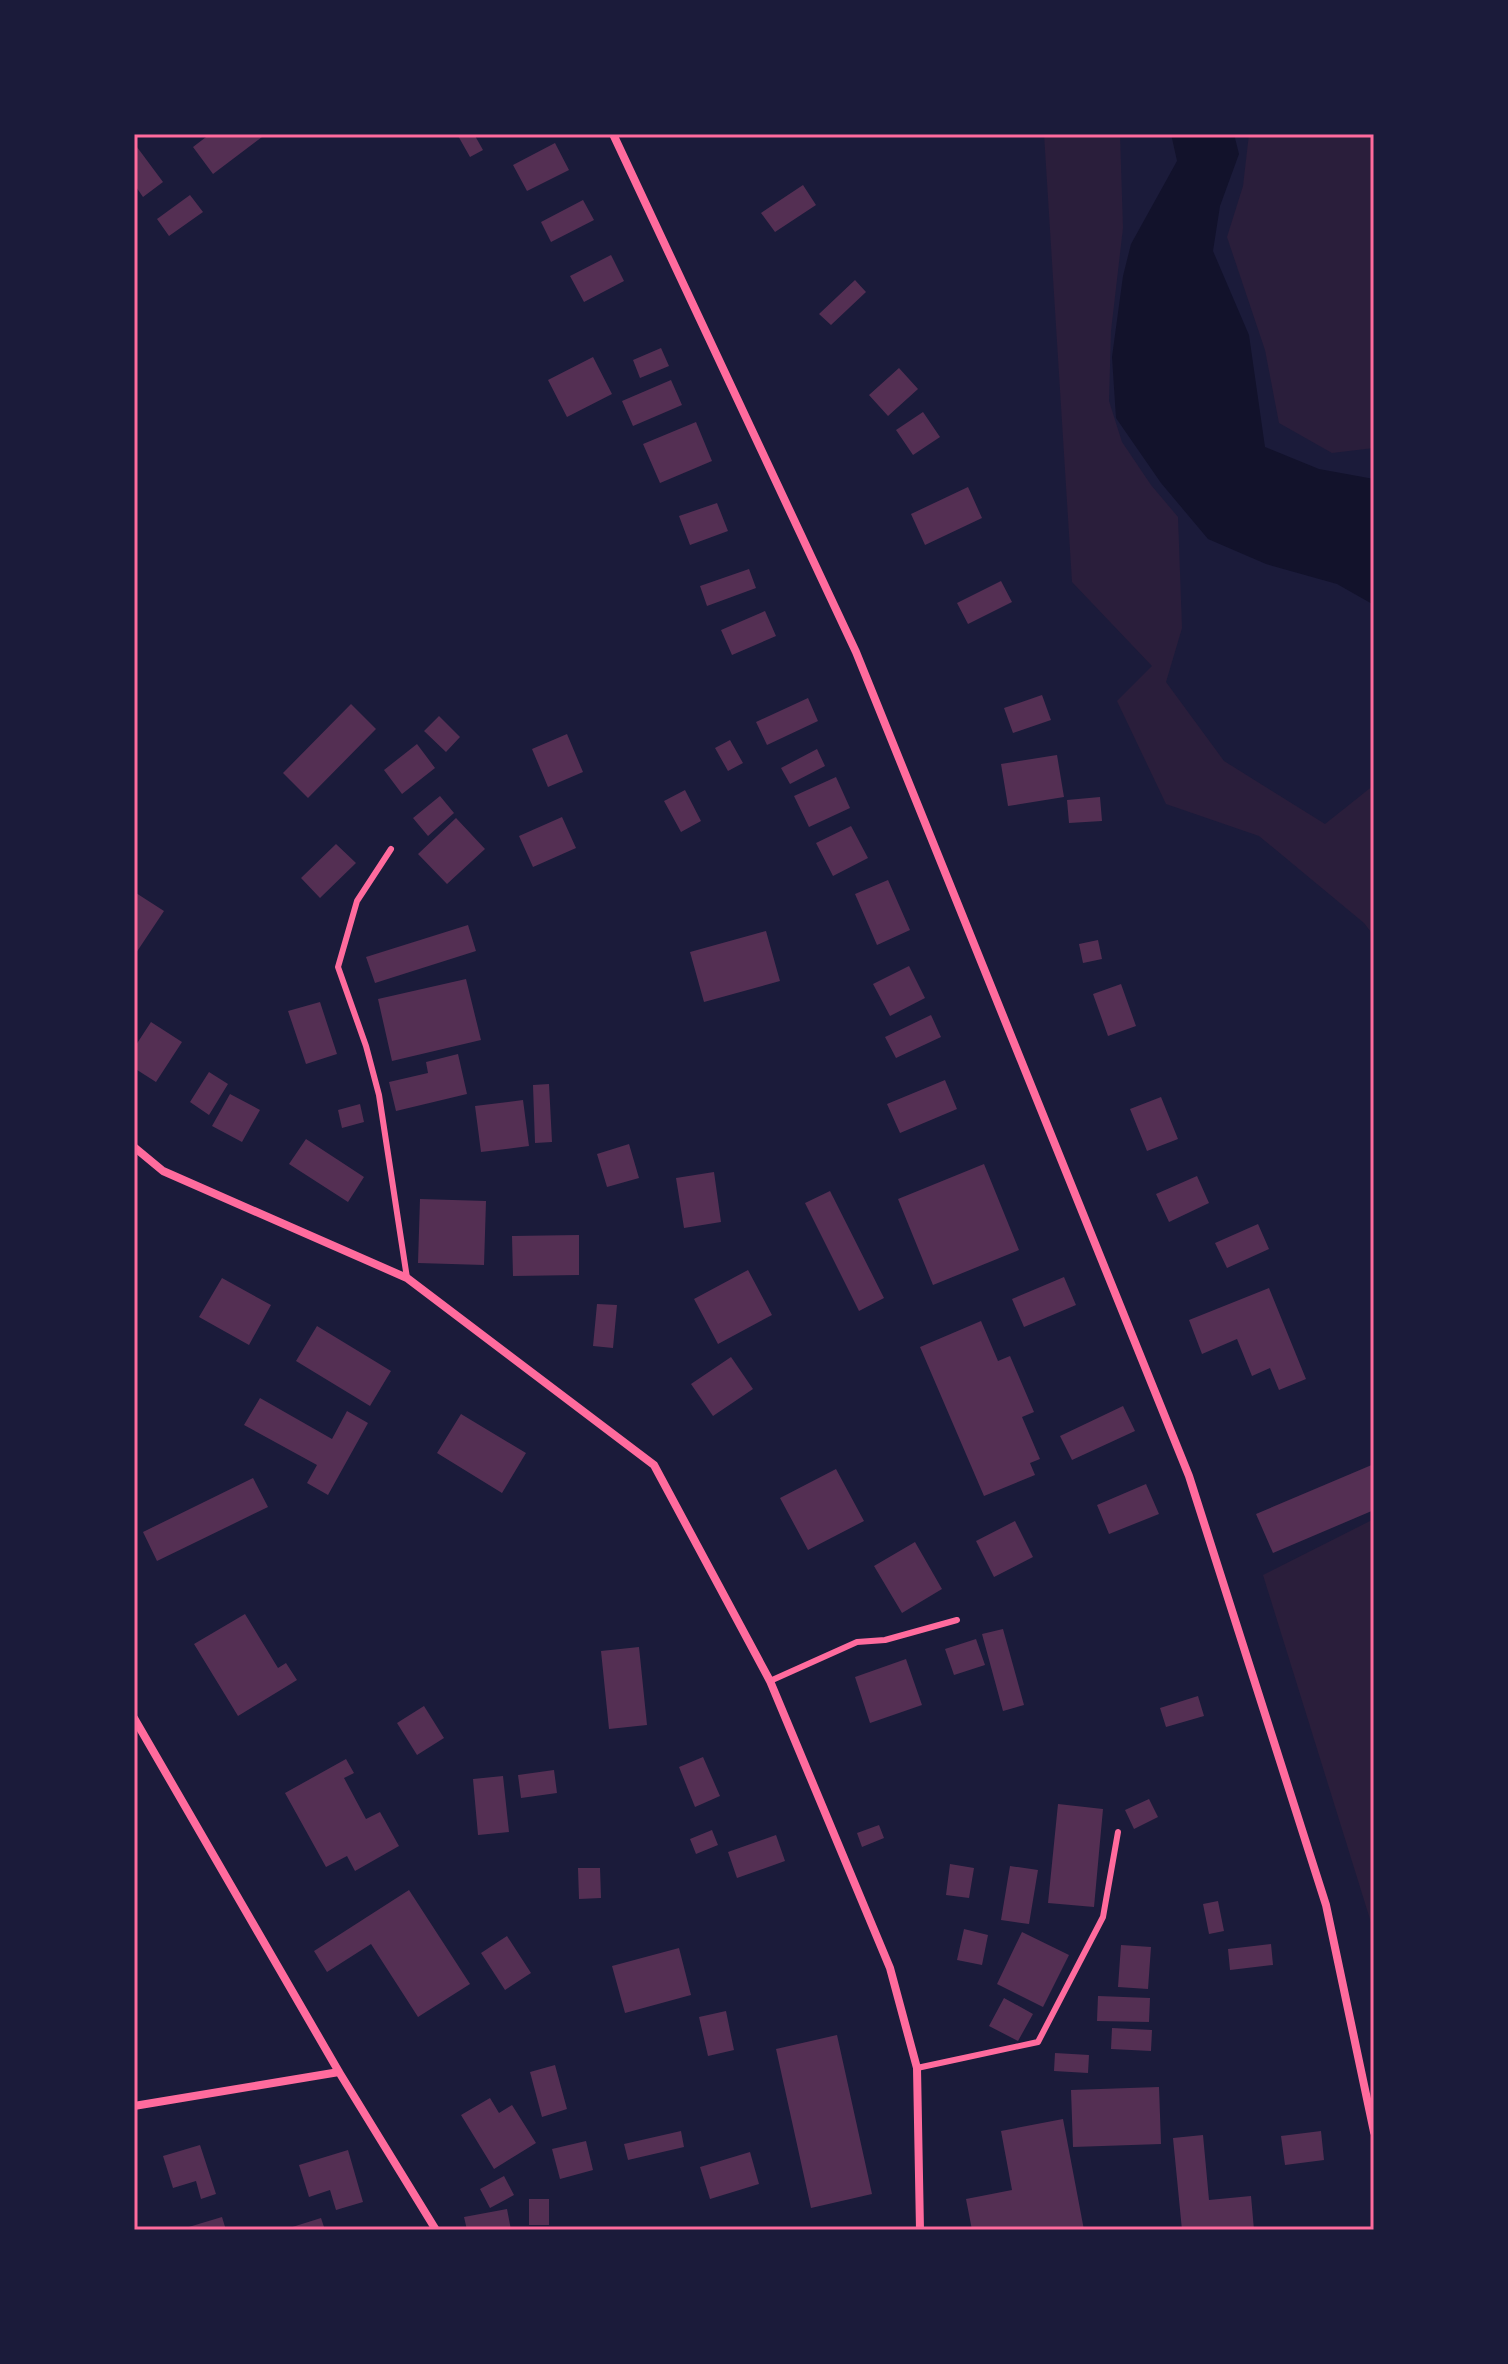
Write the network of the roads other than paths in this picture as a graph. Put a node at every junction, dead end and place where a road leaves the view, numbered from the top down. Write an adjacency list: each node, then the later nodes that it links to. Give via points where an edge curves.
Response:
1 (613, 134): 12 (street, via 856,652 1189,1476 1326,1905)
2 (391, 849): 4 (lane, via 357,901 338,967 379,1095)
3 (134, 1147): 4 (street, via 163,1171)
4 (407, 1278): 6 (street, via 654,1465)
5 (957, 1620): 6 (lane, via 885,1640 857,1642)
6 (770, 1681): 9 (street, via 890,1968)
7 (134, 1718): 10 (street)
8 (1118, 1832): 9 (lane, via 1103,1917 1038,2042)
9 (917, 2068): 14 (street)
10 (339, 2072): 11 (street); 13 (street)
11 (134, 2106)
12 (1374, 2132)
13 (436, 2230)
14 (920, 2230)

